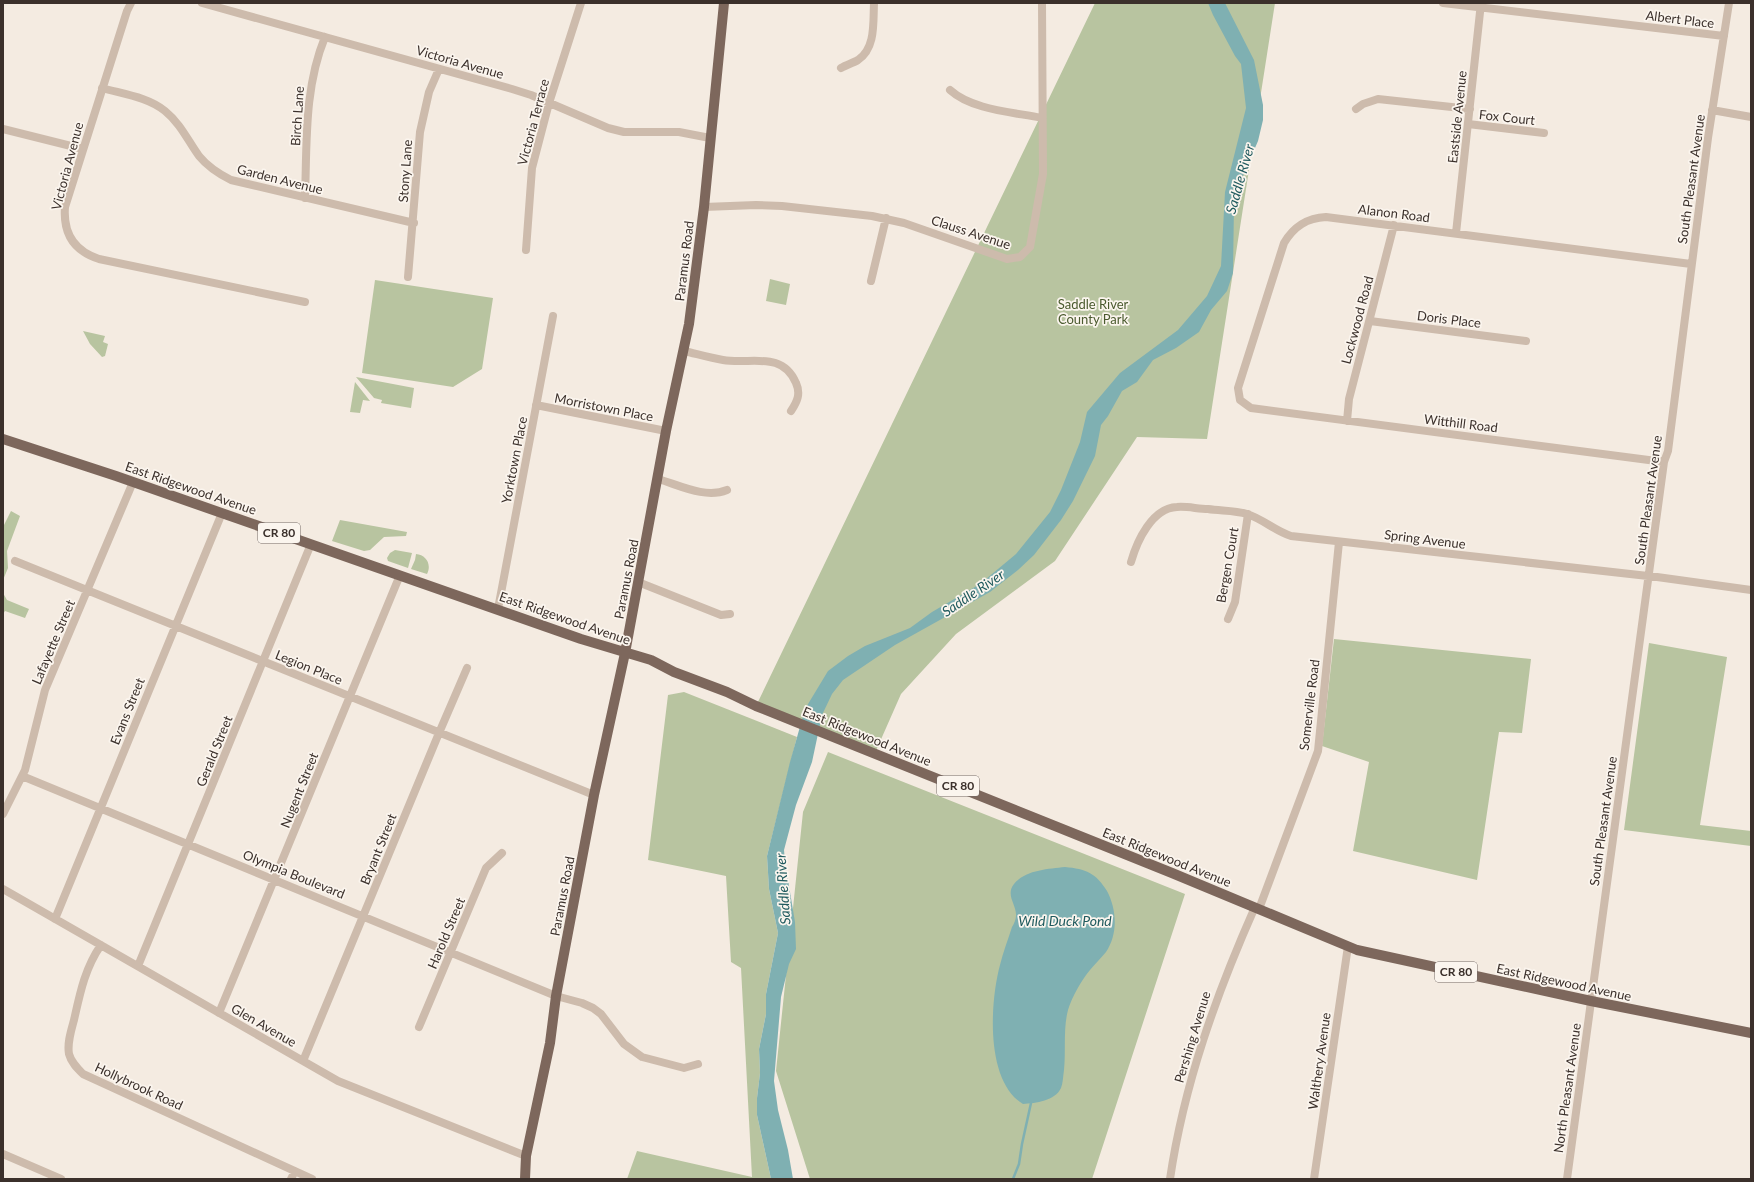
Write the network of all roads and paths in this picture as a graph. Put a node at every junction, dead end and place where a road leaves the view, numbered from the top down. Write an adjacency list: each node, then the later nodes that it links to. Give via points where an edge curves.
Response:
1 (131, 3): 14 (street, Victoria Avenue)
2 (202, 3): 11 (street, Victoria Avenue)
3 (581, 3): 16 (street, Victoria Terrace)
4 (724, 3): 25 (main road, Paramus Road)
5 (874, 3): 12 (street, via 872,41 866,53)
6 (1042, 3): 21 (street, Clauss Avenue)
7 (1443, 3): 9 (street, Albert Place)
8 (1729, 3): 10 (street, South Pleasant Avenue)
9 (1481, 5): 10 (street, Albert Place); 18 (street, Eastside Avenue)
10 (1724, 36): 19 (street, South Pleasant Avenue)
11 (325, 37): 13 (street, Victoria Avenue); 27 (street, Birch Lane, via 315,64 309,102)
12 (841, 68)
13 (439, 69): 16 (street, Victoria Avenue, via 512,89); 30 (street, Stony Lane, via 429,92 420,132)
14 (102, 88): 26 (street, Victoria Avenue); 27 (street, Garden Avenue, via 143,99 165,111 182,129 200,156 220,174 241,183)
15 (950, 90): 21 (street, via 971,104)
16 (549, 103): 25 (street, Victoria Avenue, via 592,122 624,132 679,132); 33 (street, Victoria Terrace, via 532,168)
17 (1356, 109): 18 (street, via 1378,99)
18 (1470, 109): 22 (street, Eastside Avenue)
19 (1712, 110): 20 (street); 34 (street, South Pleasant Avenue)
20 (1751, 117)
21 (1042, 118): 29 (street, Clauss Avenue, via 1043,174 1032,242 1026,253 1020,257 1007,259)
22 (1468, 124): 24 (street, Fox Court); 32 (street, Eastside Avenue)
23 (3, 129): 26 (street)
24 (1544, 133)
25 (710, 138): 28 (main road, Paramus Road)
26 (83, 149): 37 (street, Victoria Avenue, via 64,217 69,237 82,251 99,260)
27 (305, 198): 30 (street, Garden Avenue)
28 (704, 207): 29 (street, Clauss Avenue, via 782,206); 41 (main road, Paramus Road)
29 (886, 218): 36 (street)
30 (414, 223): 35 (street, Stony Lane)
31 (1394, 225): 32 (street, Alanon Road); 39 (street, Lockwood Road); 43 (street, Alanon Road, via 1326,217 1305,221 1289,234 1281,249 1238,388 1240,400)
32 (1456, 233): 34 (street, Alanon Road)
33 (526, 250)
34 (1691, 264): 48 (street, South Pleasant Avenue, via 1668,450)
35 (408, 277)
36 (871, 281)
37 (305, 302)
38 (553, 316): 42 (street, Yorktown Place)
39 (1370, 321): 40 (street, Doris Place); 45 (street, Lockwood Road, via 1349,399)
40 (1526, 341)
41 (684, 351): 44 (street, via 724,361 758,360 782,366 798,386 797,403); 46 (main road, Paramus Road)
42 (536, 406): 46 (street, Morristown Place); 63 (street, Yorktown Place)
43 (1255, 409): 45 (street, Witthill Road)
44 (791, 411)
45 (1347, 421): 48 (street, Witthill Road)
46 (666, 431): 49 (main road, Paramus Road)
47 (3, 439): 50 (main road, East Ridgewood Avenue / CR 80)
48 (1664, 462): 59 (street, South Pleasant Avenue)
49 (658, 479): 51 (street, via 708,494); 60 (main road, Paramus Road)
50 (132, 482): 52 (main road, East Ridgewood Avenue / CR 80); 61 (street, Lafayette Street)
51 (727, 490)
52 (222, 513): 55 (main road, East Ridgewood Avenue / CR 80); 66 (street, Evans Street)
53 (1248, 514): 54 (street, Spring Avenue, via 1280,533); 57 (street, Spring Avenue, via 1169,508 1152,520 1135,549); 65 (street, Bergen Court, via 1235,602)
54 (1339, 542): 59 (street, Spring Avenue); 80 (street, Somerville Road, via 1318,751)
55 (311, 544): 58 (main road, East Ridgewood Avenue / CR 80); 68 (street, Gerald Street)
56 (15, 561): 61 (street, Legion Place)
57 (1131, 562)
58 (400, 575): 63 (main road, East Ridgewood Avenue / CR 80); 70 (street, Nugent Street)
59 (1649, 576): 62 (street, Spring Avenue); 88 (street, South Pleasant Avenue)
60 (638, 582): 64 (street, via 721,615); 67 (main road, Paramus Road)
61 (87, 590): 66 (street, Legion Place); 72 (street, Lafayette Street, via 45,690)
62 (1751, 590)
63 (498, 609): 67 (main road, East Ridgewood Avenue / CR 80)
64 (730, 614)
65 (1228, 619)
66 (175, 625): 68 (street, Legion Place); 74 (street, Evans Street)
67 (625, 653): 73 (main road, Paramus Road); 80 (main road, East Ridgewood Avenue / CR 80, via 651,660 756,706)
68 (263, 661): 70 (street, Legion Place); 76 (street, Gerald Street)
69 (467, 668): 71 (street, Bryant Street)
70 (350, 696): 71 (street, Legion Place); 78 (street, Nugent Street)
71 (439, 732): 73 (street, Legion Place); 81 (street, Bryant Street)
72 (22, 776): 74 (street, Olympia Boulevard); 75 (street, Lafayette Street)
73 (594, 796): 87 (main road, Paramus Road)
74 (100, 808): 76 (street, Olympia Boulevard); 82 (street, Evans Street)
75 (3, 814)
76 (188, 845): 78 (street, Olympia Boulevard); 86 (street, Gerald Street)
77 (502, 853): 85 (street, Harold Street, via 486,868)
78 (275, 879): 81 (street, Olympia Boulevard); 89 (street, Nugent Street)
79 (3, 889): 82 (street, Glen Avenue)
80 (1257, 908): 84 (main road, East Ridgewood Avenue / CR 80); 101 (street, Pershing Avenue, via 1229,966 1200,1046 1182,1113)
81 (363, 916): 85 (street, Olympia Boulevard); 92 (street, Bryant Street)
82 (55, 919): 83 (street, Glen Avenue)
83 (101, 945): 86 (street, Glen Avenue); 96 (street, Hollybrook Road, via 82,983 69,1040 70,1055 76,1068 83,1074)
84 (1348, 946): 88 (main road, East Ridgewood Avenue / CR 80); 102 (street, Walthery Avenue)
85 (451, 952): 87 (street, Olympia Boulevard); 90 (street, Harold Street)
86 (138, 966): 89 (street, Glen Avenue)
87 (556, 996): 93 (street, Olympia Boulevard, via 593,1008 601,1014 624,1044 642,1057 684,1068); 95 (main road, Paramus Road, via 550,1043)
88 (1590, 1001): 91 (main road, East Ridgewood Avenue / CR 80); 103 (street, North Pleasant Avenue)
89 (220, 1013): 92 (street, Glen Avenue)
90 (419, 1027)
91 (1751, 1033)
92 (303, 1061): 95 (street, Glen Avenue, via 338,1081)
93 (698, 1064)
94 (3, 1154): 97 (street)
95 (526, 1156): 100 (main road, Paramus Road)
96 (295, 1171): 98 (street); 99 (street, Hollybrook Road)
97 (61, 1179)
98 (291, 1179)
99 (312, 1179)
100 (525, 1179)
101 (1170, 1179)
102 (1314, 1179)
103 (1567, 1179)

